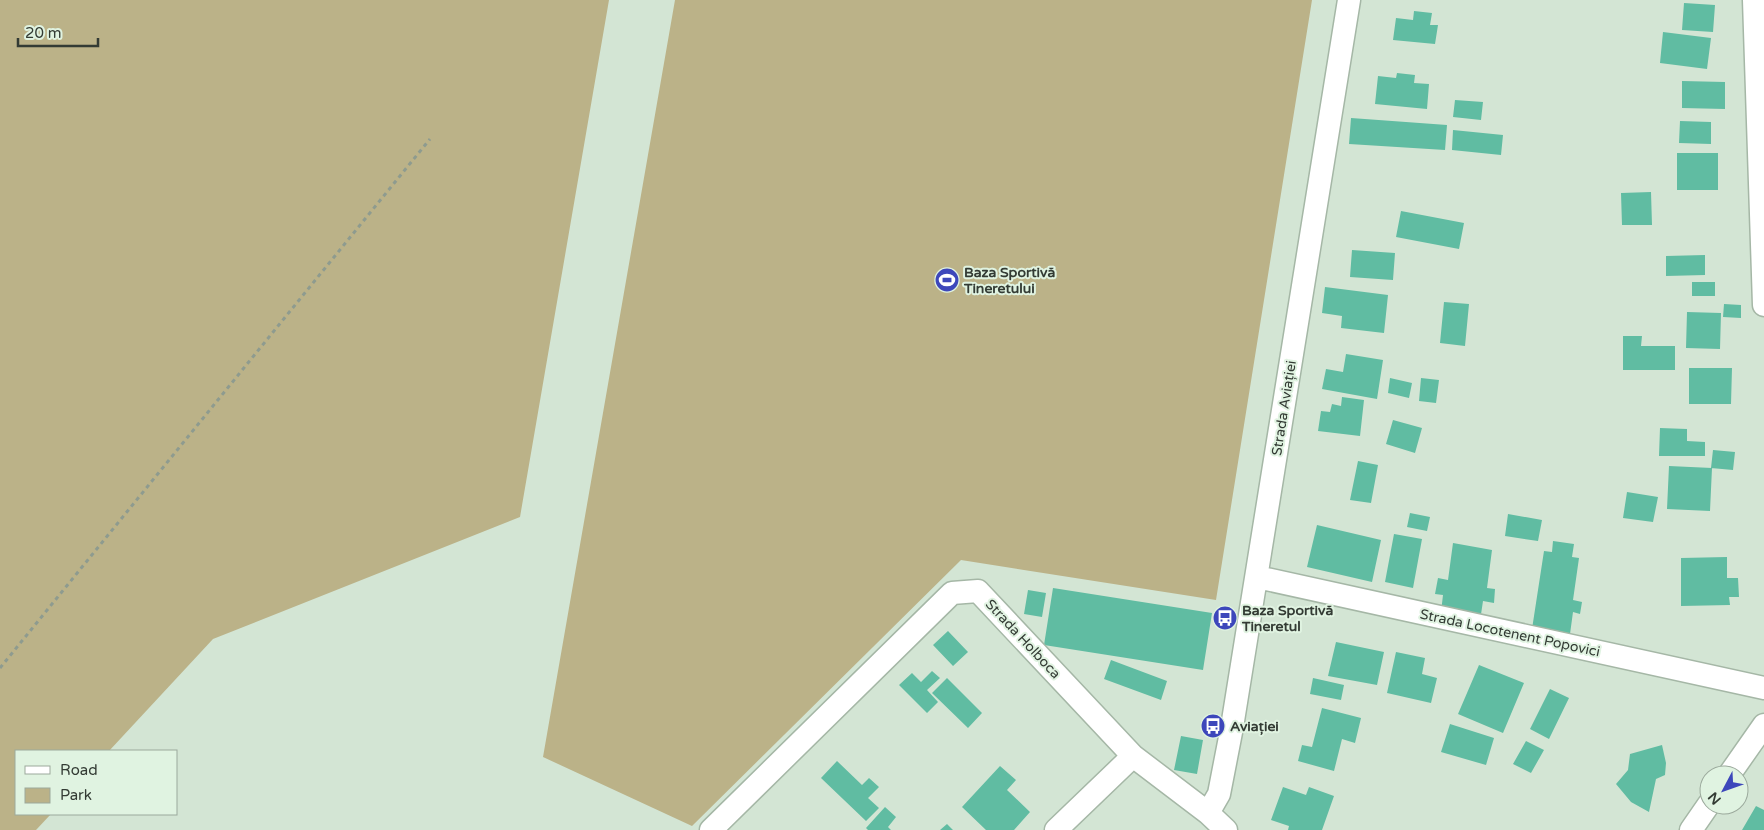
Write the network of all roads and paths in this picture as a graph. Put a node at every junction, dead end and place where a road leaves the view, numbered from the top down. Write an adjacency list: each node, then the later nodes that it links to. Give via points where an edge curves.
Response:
1 (1349, 0): 5 (street, Strada Aviației)
2 (1754, 0): 4 (street)
3 (430, 139): 6 (path)
4 (1764, 305)
5 (1257, 576): 7 (street, Strada Locotenent Popovici); 11 (street, Strada Aviației, via 1219,794)
6 (0, 668)
7 (1764, 688)
8 (1764, 725): 10 (street)
9 (1133, 756): 11 (street, Strada Holboca); 13 (street); 14 (street, Strada Holboca, via 978,591 952,593)
10 (1736, 765)
11 (1208, 813): 15 (street, Strada Holboca)
12 (1701, 815): 16 (street)
13 (1064, 826)
14 (711, 830)
15 (1226, 830)
16 (1691, 830)

